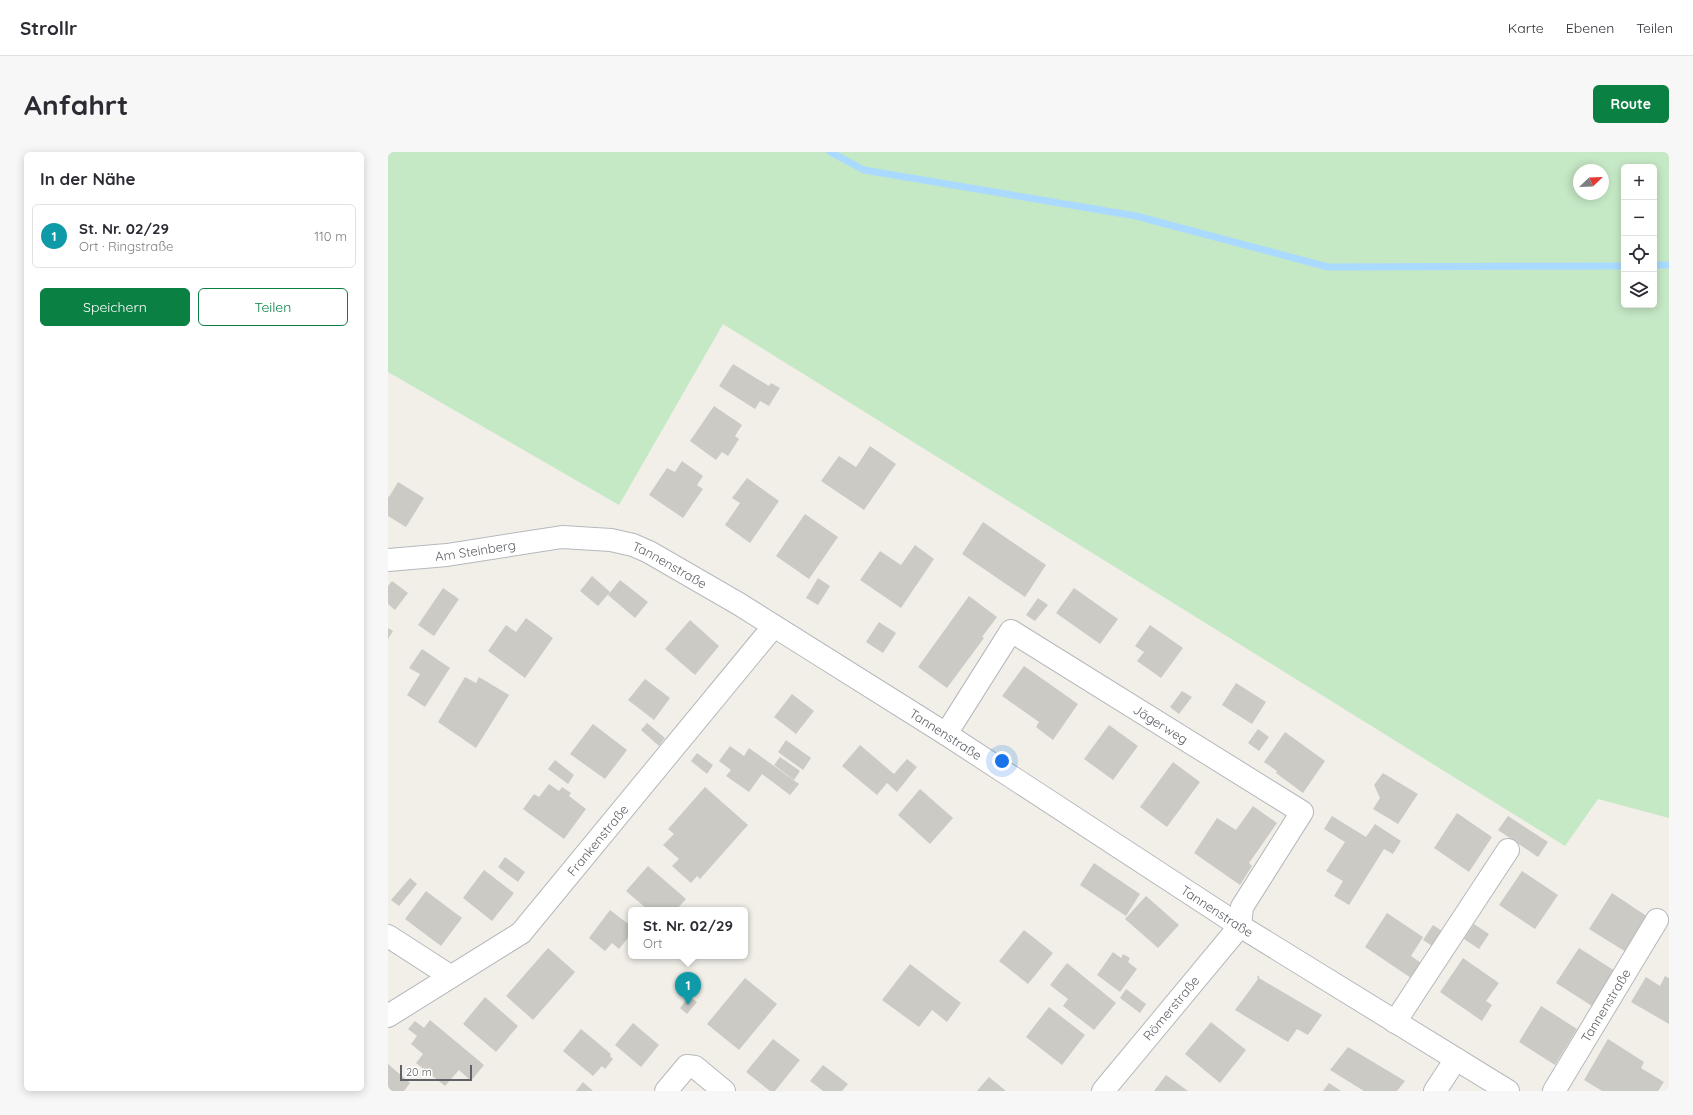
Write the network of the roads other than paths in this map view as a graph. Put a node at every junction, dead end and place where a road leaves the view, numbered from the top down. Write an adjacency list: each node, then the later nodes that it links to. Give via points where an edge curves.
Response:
1 (562, 537): 2 (street, Am Steinberg, via 447,555); 3 (street, Tannenstraße, via 633,544 739,604)
2 (388, 560)
3 (773, 627): 4 (street, Tannenstraße); 9 (street, Frankenstraße, via 521,934)
4 (946, 734): 7 (street, Tannenstraße); 7 (street, Jägerweg, via 1011,631 1302,812 1242,907)
5 (1508, 850): 11 (street)
6 (1657, 920): 18 (street, Tannenstraße)
7 (1240, 926): 11 (street, Tannenstraße); 15 (street, Römerstraße)
8 (388, 936): 9 (street)
9 (450, 976): 10 (street, Frankenstraße)
10 (388, 1016)
11 (1395, 1022): 12 (street, Tannenstraße)
12 (1456, 1059): 16 (street); 17 (street, Tannenstraße)
13 (666, 1091): 14 (street, via 686,1066 695,1067)
14 (724, 1091)
15 (1102, 1091)
16 (1435, 1091)
17 (1508, 1091)
18 (1554, 1091)

